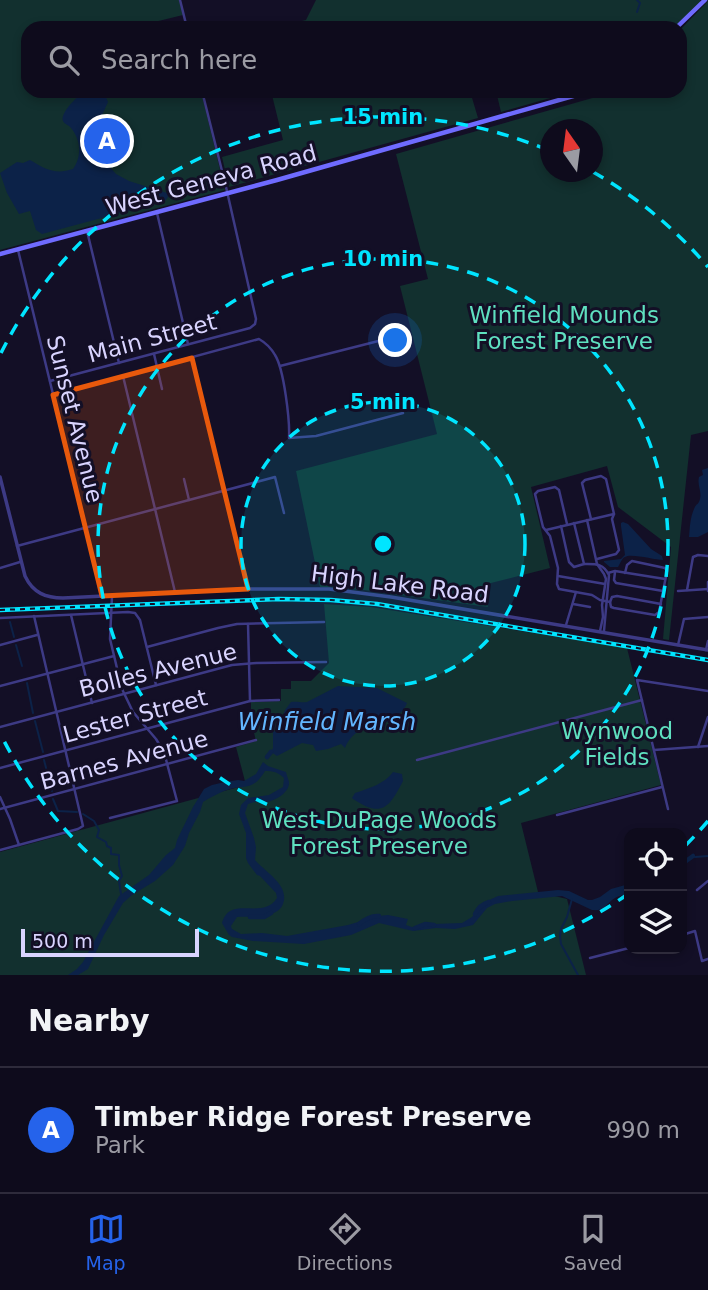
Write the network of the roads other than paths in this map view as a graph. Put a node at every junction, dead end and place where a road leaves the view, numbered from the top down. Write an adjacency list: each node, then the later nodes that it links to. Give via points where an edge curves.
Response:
1 (180, 0): 3 (street)
2 (705, 0): 4 (main road)
3 (185, 21)
4 (683, 21)
5 (204, 98): 7 (street)
6 (567, 98): 7 (main road, West Geneva Road)
7 (228, 194): 8 (main road, West Geneva Road); 13 (street, Main Street, via 255,324)
8 (157, 213): 9 (main road, West Geneva Road); 13 (street)
9 (87, 231): 10 (main road, West Geneva Road); 16 (street)
10 (18, 250): 11 (main road, West Geneva Road); 20 (street, Sunset Avenue)
11 (0, 254)
12 (405, 334): 17 (street)
13 (188, 344): 14 (street, Main Street)
14 (154, 353): 16 (street, Main Street); 18 (street)
15 (192, 358): 17 (street, Main Street, via 259,340 274,353); 18 (street, Main Street); 26 (street)
16 (119, 363): 20 (street, Main Street)
17 (280, 366): 23 (street, via 289,438 316,436)
18 (157, 367): 19 (street, Main Street); 21 (street)
19 (123, 376): 22 (street, Main Street); 28 (street)
20 (50, 381): 22 (street, Sunset Avenue)
21 (162, 389)
22 (53, 395): 35 (street, Sunset Avenue)
23 (403, 413)
24 (0, 477): 37 (street)
25 (184, 479): 27 (street)
26 (224, 491): 27 (street); 29 (street, via 275,477); 50 (street)
27 (190, 500): 28 (street)
28 (155, 509): 35 (street); 55 (street)
29 (284, 513)
30 (614, 514): 31 (street); 31 (street, via 606,479 601,476 582,483); 40 (street, via 619,550)
31 (589, 519): 32 (street); 40 (street)
32 (574, 523): 33 (street); 41 (street)
33 (567, 524): 34 (street); 36 (street, via 559,489 538,491)
34 (561, 526): 36 (street); 41 (street, via 569,562 574,567)
35 (86, 528): 37 (street); 58 (street, Sunset Avenue)
36 (545, 530): 46 (street)
37 (17, 546): 39 (street)
38 (708, 556): 51 (street, via 693,557)
39 (21, 562): 42 (street); 58 (street, High Lake Road, via 28,583 43,595)
40 (597, 562): 41 (street); 45 (street)
41 (584, 564)
42 (0, 568)
43 (615, 571): 44 (street); 45 (street); 53 (street, via 616,583)
44 (625, 573): 47 (street); 47 (street, via 633,561 663,567)
45 (606, 574): 49 (street); 59 (street)
46 (558, 576): 49 (street); 56 (street, via 559,589)
47 (665, 579): 53 (street)
48 (708, 582): 52 (street)
49 (605, 584): 59 (street)
50 (248, 589): 55 (street, High Lake Road); 70 (street, High Lake Road, via 352,591)
51 (687, 590): 52 (street); 54 (street)
52 (708, 590)
53 (663, 591): 61 (street)
54 (678, 591)
55 (175, 592): 57 (street, High Lake Road)
56 (576, 592): 59 (street); 60 (street)
57 (112, 595): 58 (street, High Lake Road); 63 (street)
58 (102, 596)
59 (606, 601): 61 (street, via 617,596); 61 (street, via 614,608 655,615); 71 (street)
60 (573, 604): 62 (street); 70 (street)
61 (661, 604)
62 (590, 607)
63 (112, 613): 64 (street); 76 (street, via 137,614); 78 (street)
64 (71, 615): 65 (street); 81 (street)
65 (34, 616): 67 (street); 72 (street)
66 (708, 617): 75 (street, via 684,619)
67 (0, 618)
68 (324, 622): 69 (street)
69 (248, 623): 76 (street); 80 (street)
70 (566, 625): 71 (street, High Lake Road)
71 (602, 631): 75 (street, High Lake Road)
72 (38, 635): 74 (street); 82 (street)
73 (708, 640): 77 (street)
74 (0, 645)
75 (678, 645): 77 (street, High Lake Road)
76 (146, 647): 83 (street)
77 (707, 650)
78 (114, 656): 81 (street); 86 (street)
79 (326, 662): 80 (street, Bolles Avenue)
80 (249, 663): 83 (street, Bolles Avenue); 89 (street)
81 (83, 664): 82 (street); 90 (street)
82 (47, 673): 84 (street); 91 (street)
83 (156, 685): 86 (street, Bolles Avenue)
84 (0, 686)
85 (708, 691): 88 (street, via 637,680)
86 (124, 694): 90 (street, Bolles Avenue); 94 (street)
87 (279, 700): 89 (street, Lester Street)
88 (642, 700): 98 (street); 100 (street)
89 (250, 701): 94 (street, Lester Street)
90 (92, 703): 91 (street, Bolles Avenue)
91 (57, 712): 93 (street, Bolles Avenue); 99 (street)
92 (708, 717): 97 (street)
93 (0, 727)
94 (147, 729): 99 (street, Lester Street); 101 (street)
95 (256, 740): 101 (street, Barnes Avenue)
96 (708, 746): 97 (street)
97 (698, 747): 98 (street)
98 (654, 750): 103 (street)
99 (65, 751): 102 (street, Lester Street); 104 (street)
100 (417, 760)
101 (168, 764): 104 (street, Barnes Avenue); 110 (street, via 177,801)
102 (0, 768)
103 (663, 786): 108 (street); 109 (street)
104 (74, 789): 106 (street, Barnes Avenue); 111 (street, via 83,826)
105 (0, 797): 106 (street)
106 (6, 808): 107 (street, Barnes Avenue); 111 (street)
107 (0, 809)
108 (668, 809)
109 (557, 815)
110 (110, 818)
111 (19, 845): 112 (street)
112 (0, 850)
113 (708, 881): 114 (street)
114 (697, 890)
115 (687, 933): 118 (street, via 695,931 702,961)
116 (624, 949): 117 (street)
117 (590, 958)
118 (708, 959)

